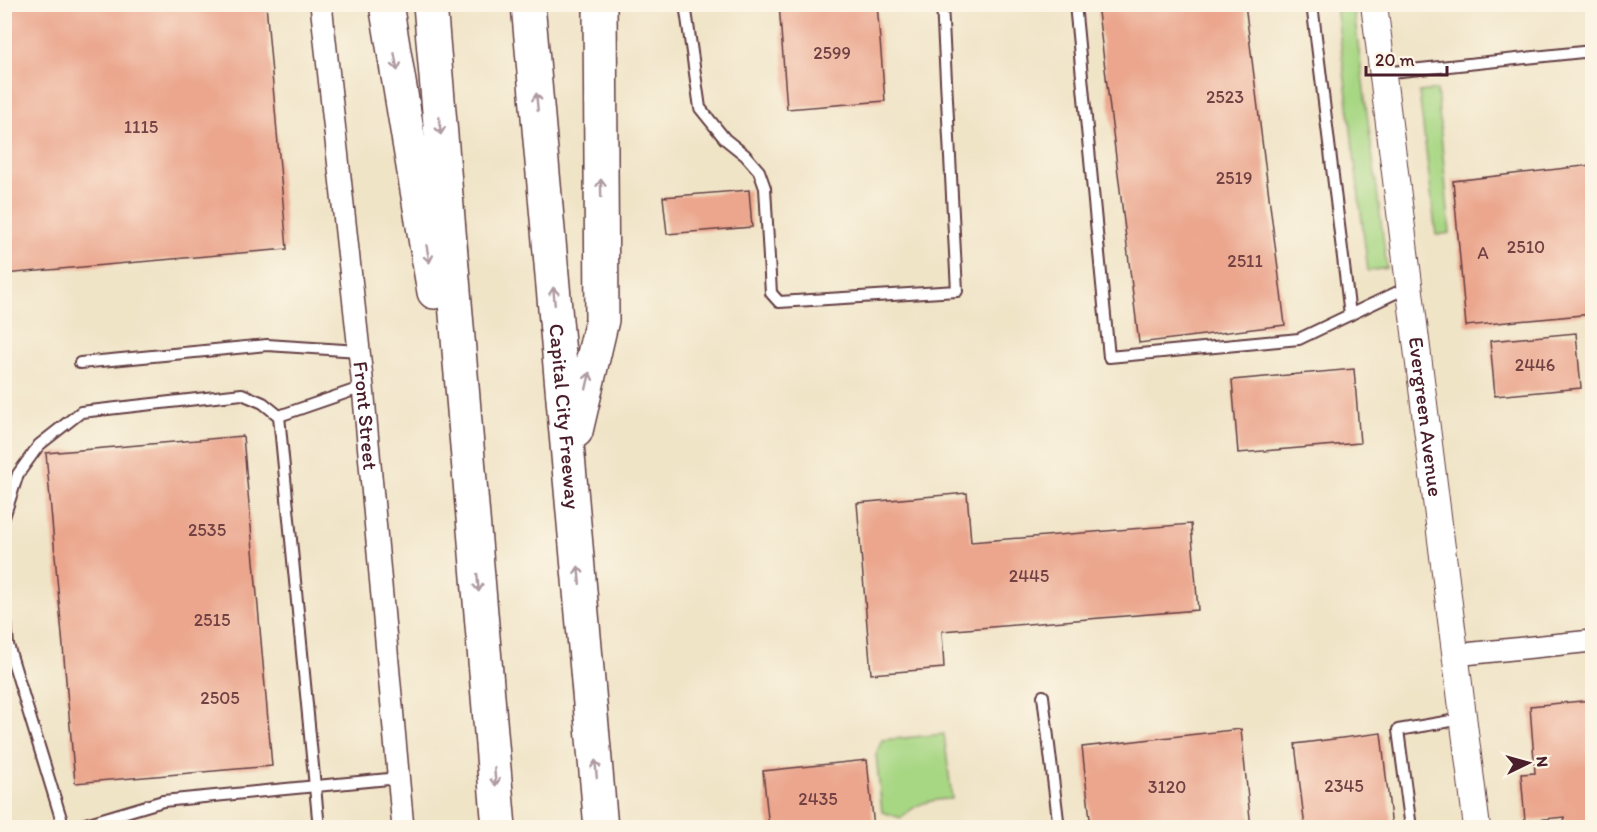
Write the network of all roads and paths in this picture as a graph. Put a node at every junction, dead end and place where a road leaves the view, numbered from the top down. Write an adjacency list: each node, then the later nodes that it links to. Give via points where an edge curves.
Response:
1 (321, 4): 15 (street, Front Street)
2 (386, 4): 21 (highway, one-way to 21)
3 (429, 4): 21 (highway, one-way to 21)
4 (528, 4): 19 (highway, Capital City Freeway, one-way to 4)
5 (600, 4): 19 (highway, one-way to 5, via 602,320)
6 (685, 4): 7 (lane, via 700,108 725,138 746,155 759,171 765,188 771,293 778,302 957,291)
7 (942, 4)
8 (1075, 4): 14 (lane, via 1109,357 1299,339)
9 (1312, 4): 14 (lane)
10 (1374, 4): 12 (street, Evergreen Avenue)
11 (1593, 51): 12 (lane)
12 (1382, 73): 13 (street, Evergreen Avenue)
13 (1408, 287): 14 (lane); 24 (street, Evergreen Avenue)
14 (1350, 315)
15 (359, 351): 16 (lane, via 267,345); 17 (street, Front Street)
16 (80, 363)
17 (363, 387): 18 (lane); 27 (street, Front Street)
18 (279, 416): 20 (lane, via 242,394 81,412 39,445 18,474); 28 (lane)
19 (569, 459): 34 (highway, Capital City Freeway, one-way to 19)
20 (4, 517)
21 (473, 525): 33 (highway, one-way to 33)
22 (4, 597): 29 (lane, via 8,645)
23 (1593, 641): 24 (street)
24 (1455, 655): 26 (street, Evergreen Avenue)
25 (1043, 696): 35 (lane)
26 (1463, 719): 36 (lane, via 1398,730); 37 (street, Evergreen Avenue)
27 (399, 778): 28 (lane); 32 (street, Front Street)
28 (316, 786): 30 (lane, via 163,801); 31 (lane)
29 (64, 828)
30 (72, 828)
31 (319, 828)
32 (404, 828)
33 (500, 828)
34 (601, 828)
35 (1059, 828)
36 (1411, 828)
37 (1477, 828)

